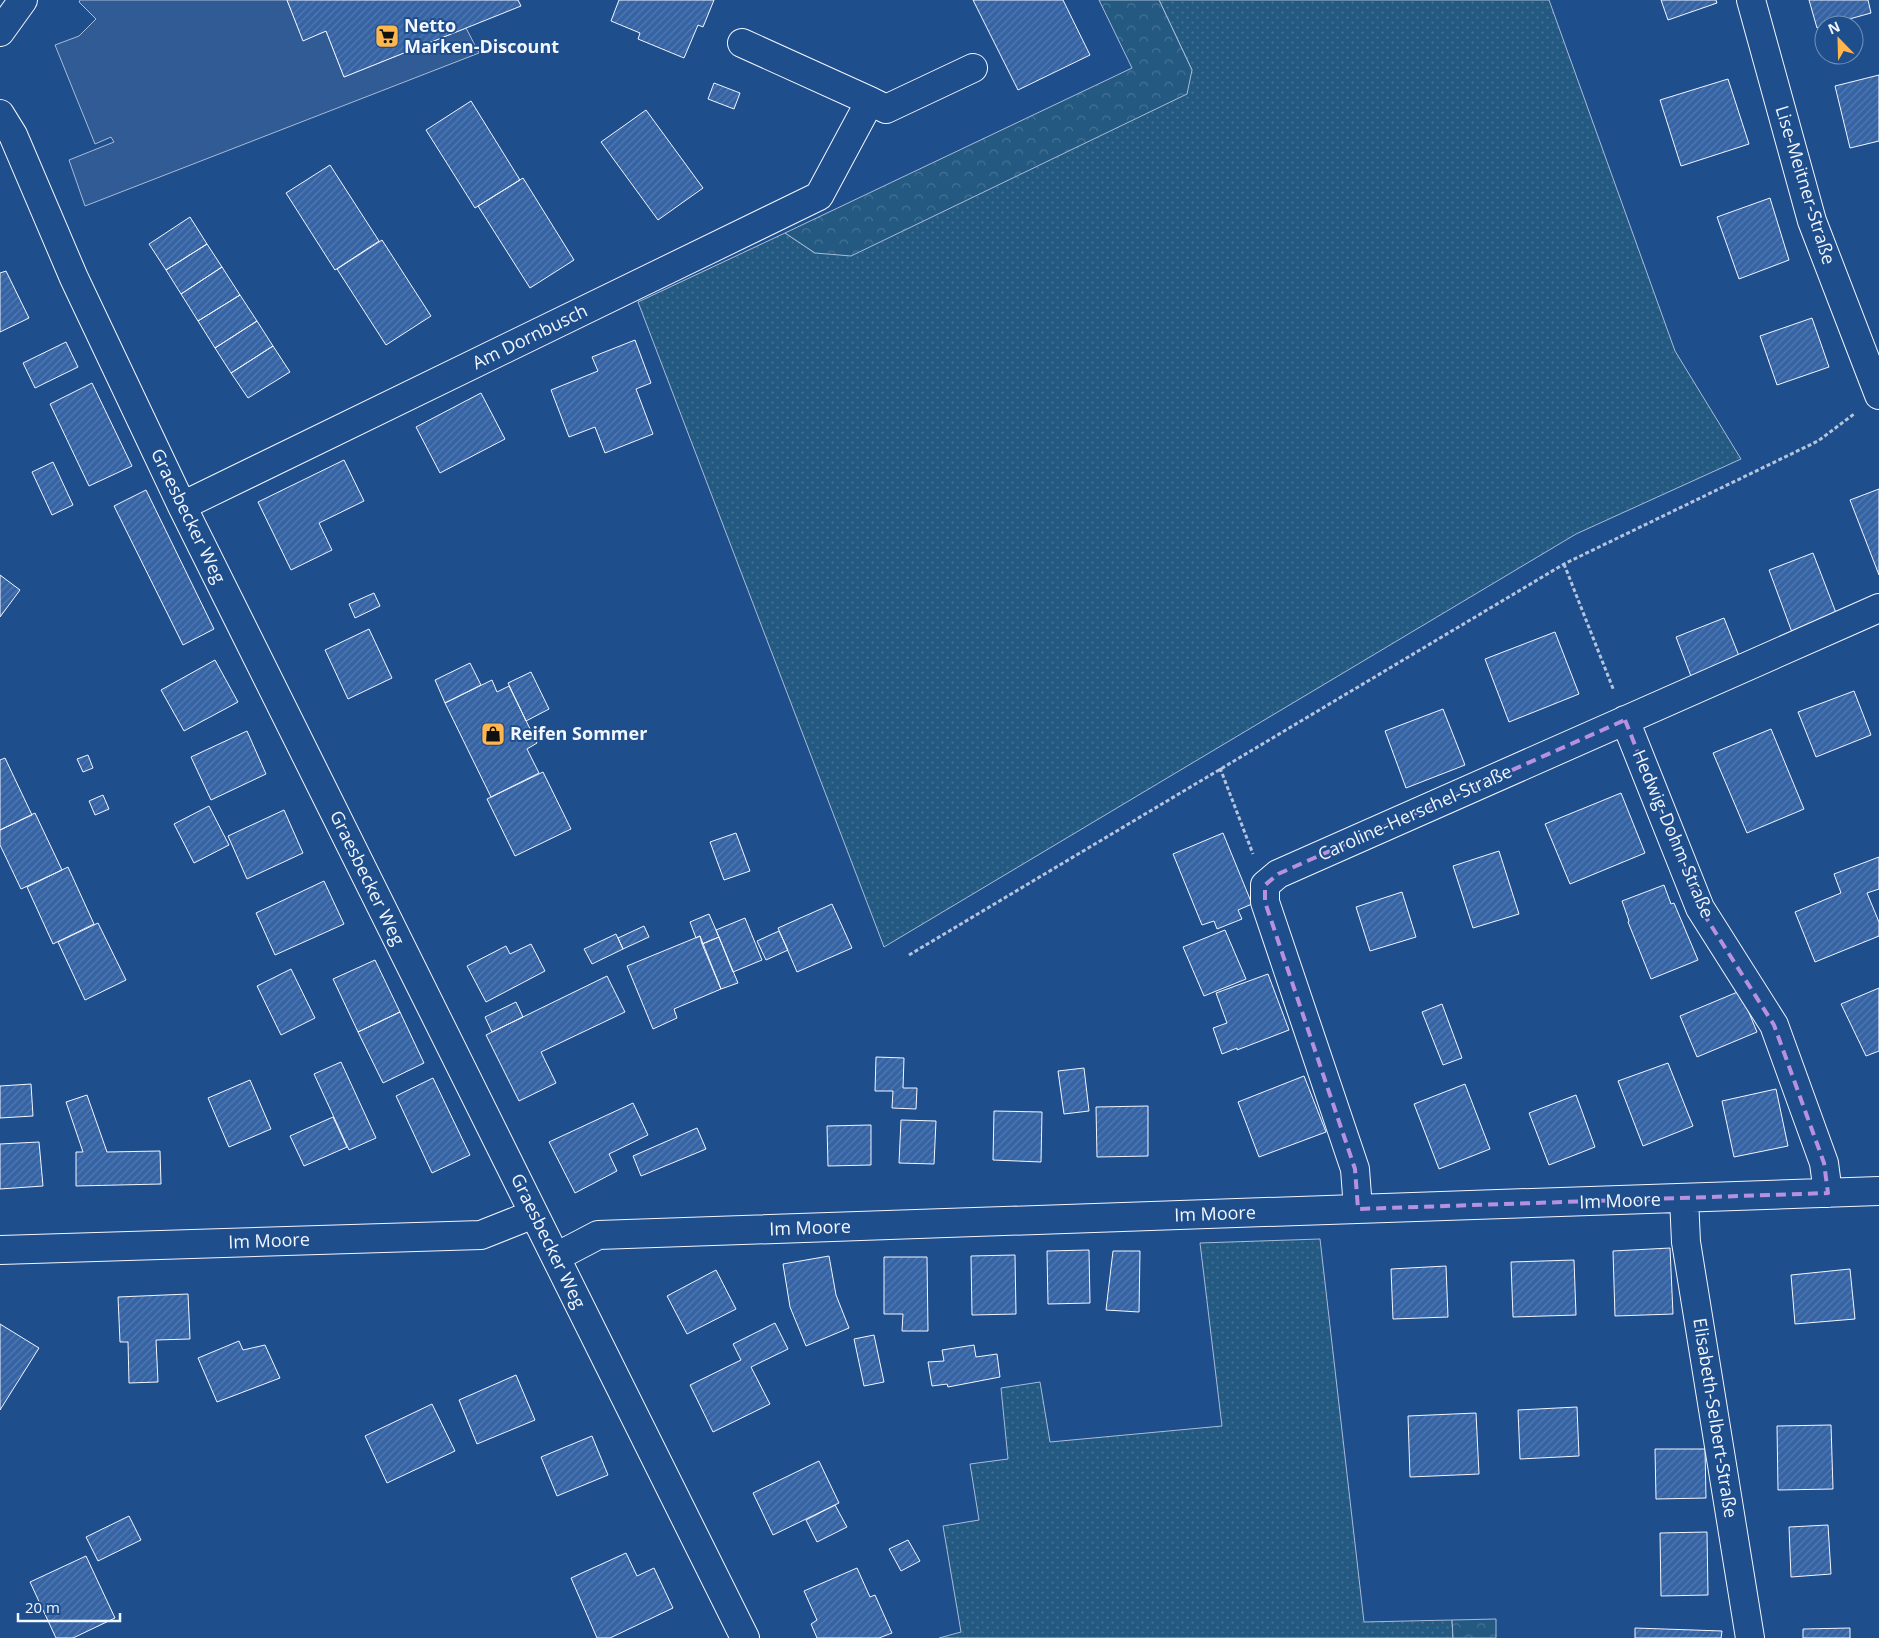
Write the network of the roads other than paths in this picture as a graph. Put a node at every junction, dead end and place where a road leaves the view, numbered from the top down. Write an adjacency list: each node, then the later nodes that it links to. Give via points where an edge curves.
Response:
1 (23, 0): 3 (street)
2 (1751, 0): 8 (street, Lise-Meitner-Straße, via 1812,221)
3 (0, 32)
4 (742, 43): 6 (street)
5 (973, 68): 6 (street, via 886,109)
6 (870, 101): 9 (street, Am Dornbusch, via 820,196)
7 (0, 114): 9 (street, Graesbecker Weg, via 13,135 74,278)
8 (1879, 395)
9 (182, 506): 16 (street, Graesbecker Weg)
10 (1879, 608): 11 (street, Caroline-Herschel-Straße)
11 (1625, 720): 13 (street, Hedwig-Dohm-Straße, via 1700,908 1774,1025 1824,1163); 15 (street, Caroline-Herschel-Straße, via 1278,874 1265,885 1265,902 1355,1169)
12 (1879, 1191): 13 (street, Im Moore)
13 (1828, 1193): 14 (street, Im Moore)
14 (1684, 1198): 15 (street, Im Moore); 20 (street, Elisabeth-Selbert-Straße, via 1686,1242)
15 (1358, 1209): 18 (street, Im Moore, via 598,1235)
16 (534, 1214): 17 (street, Im Moore, via 481,1235); 18 (street, Graesbecker Weg)
17 (0, 1250)
18 (556, 1257): 19 (street, Graesbecker Weg)
19 (745, 1638)
20 (1750, 1638)

